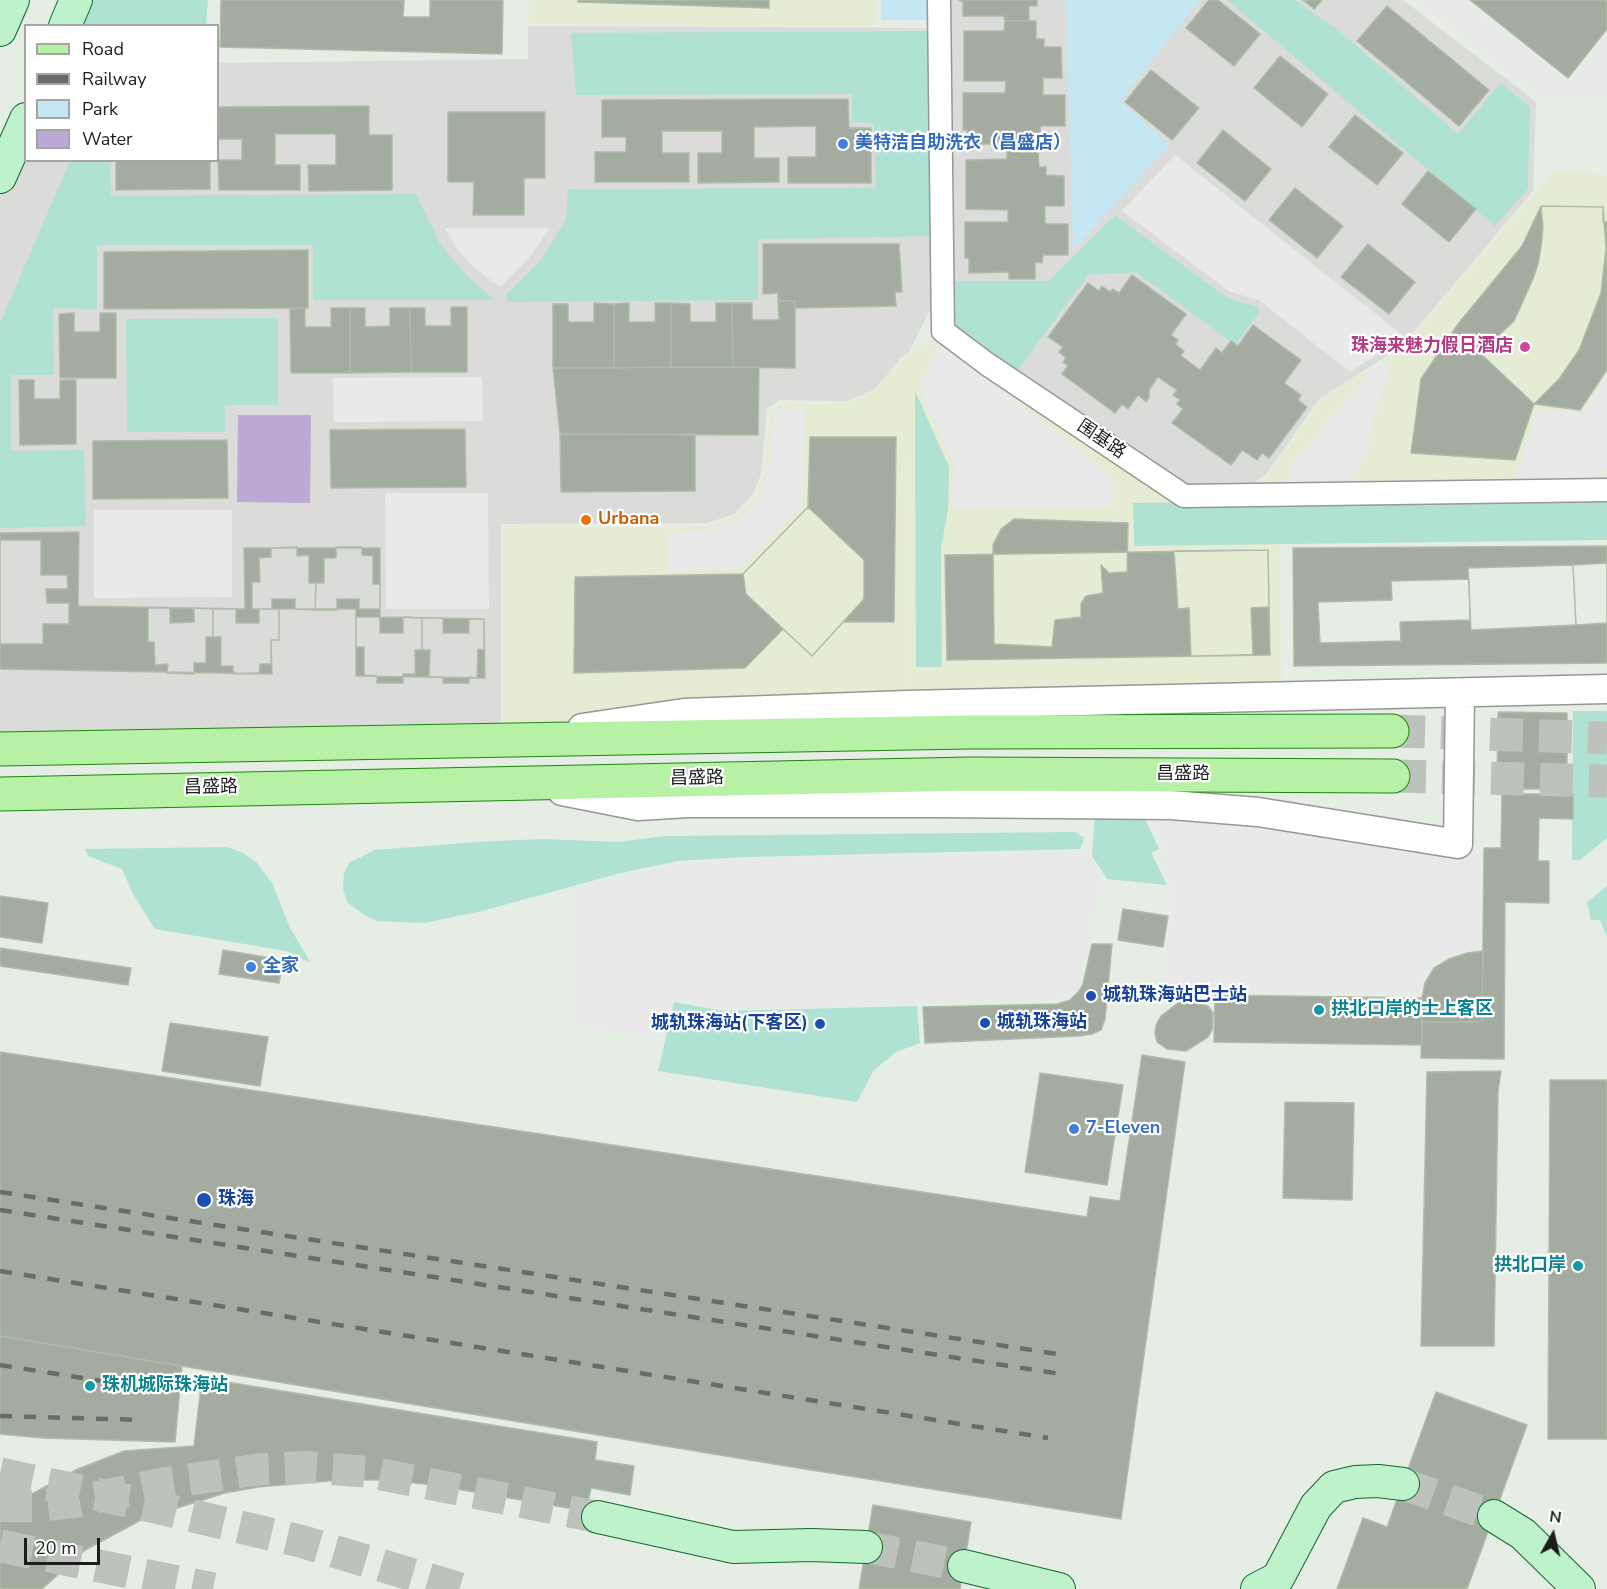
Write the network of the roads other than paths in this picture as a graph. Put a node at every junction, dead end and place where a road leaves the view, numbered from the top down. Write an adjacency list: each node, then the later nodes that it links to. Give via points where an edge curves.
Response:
1 (13, 0): 5 (main road)
2 (76, 0): 4 (main road)
3 (939, 0): 8 (street, 围基路, via 943,331 987,364 1184,496)
4 (66, 24)
5 (0, 30)
6 (24, 123): 7 (main road)
7 (0, 177)
8 (1607, 490)
9 (1607, 689): 10 (street)
10 (1460, 693): 12 (street, via 684,713); 15 (street, via 1458,844 1221,808 937,803 638,806)
11 (1392, 731): 12 (main road, via 968,732)
12 (512, 740): 13 (main road)
13 (0, 749)
14 (1393, 776): 15 (main road, 昌盛路, via 970,774)
15 (514, 782): 16 (main road, 昌盛路)
16 (0, 794)
17 (1403, 1484): 23 (main road, via 1367,1481 1334,1487 1316,1506 1278,1578)
18 (1494, 1516): 24 (main road, via 1523,1534)
19 (598, 1517): 20 (main road, via 734,1547)
20 (866, 1547)
21 (964, 1566): 22 (main road)
22 (1059, 1589)
23 (1257, 1589)
24 (1579, 1589)

